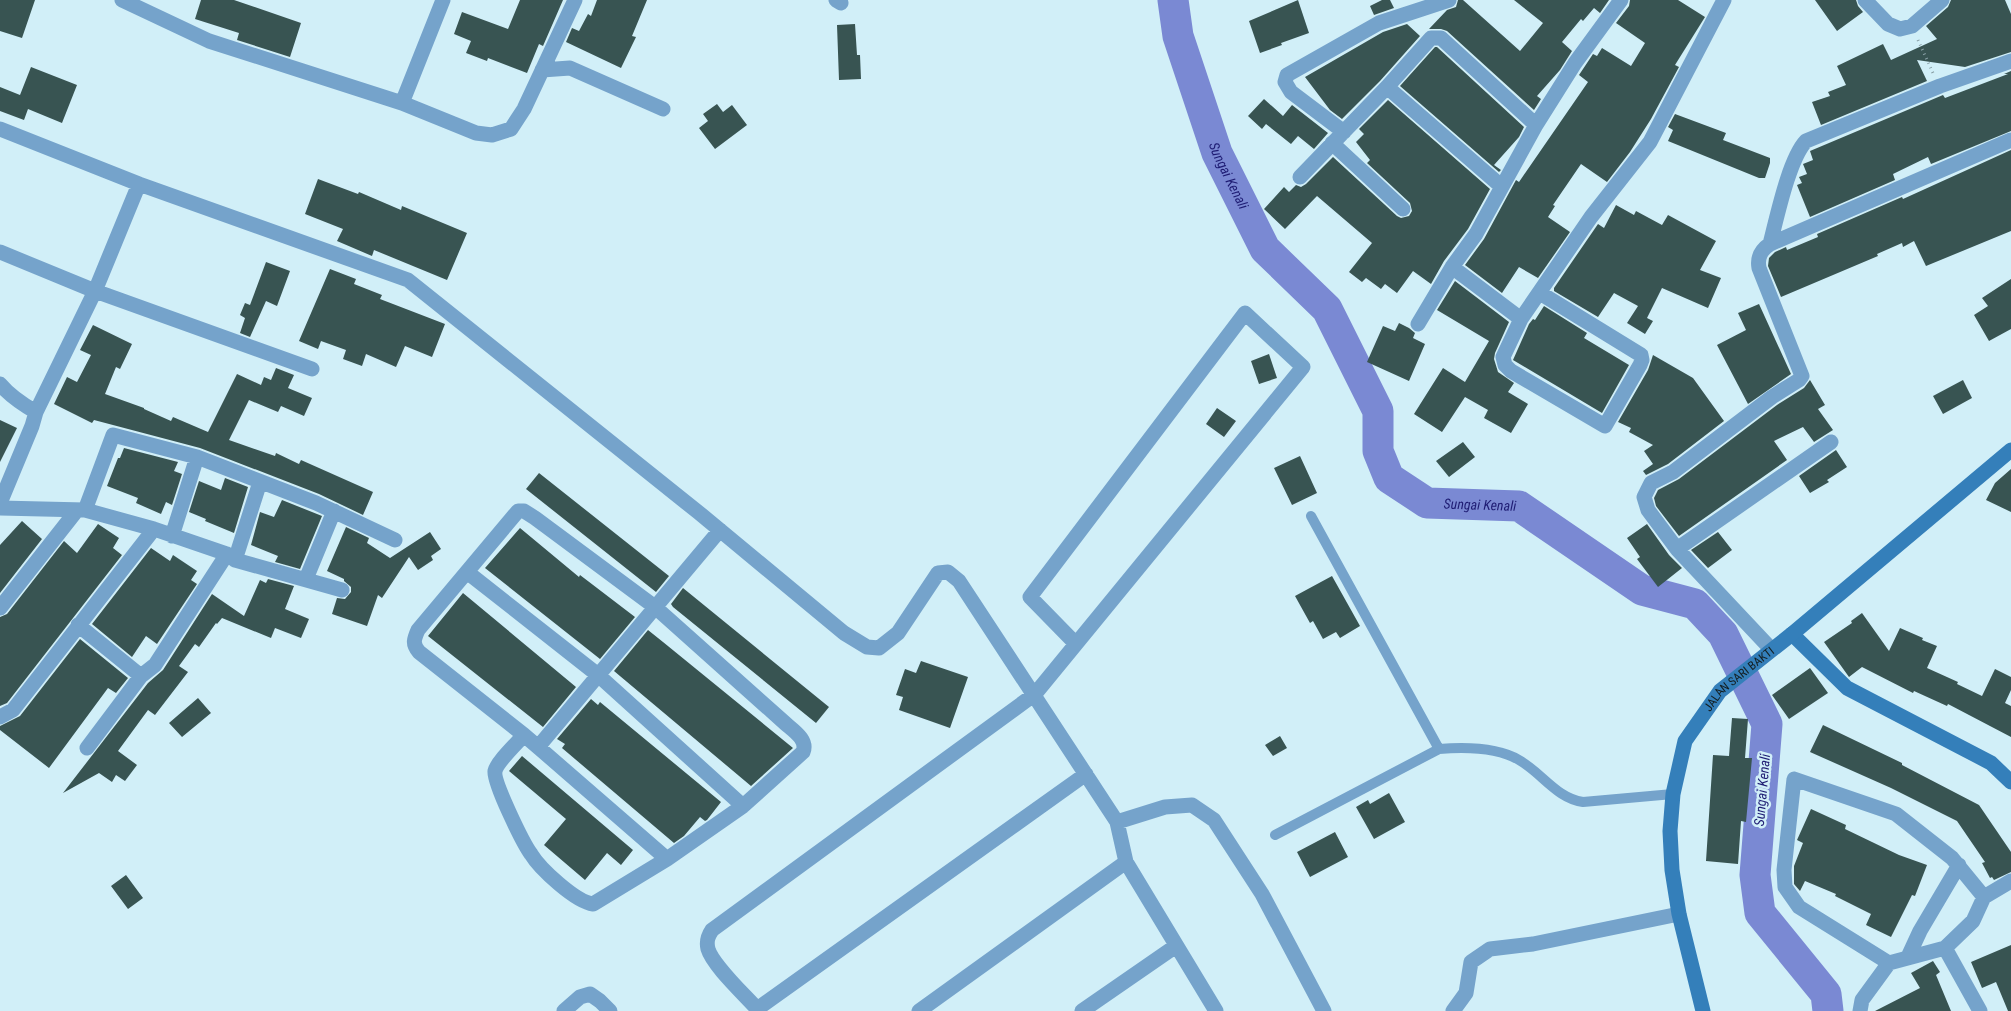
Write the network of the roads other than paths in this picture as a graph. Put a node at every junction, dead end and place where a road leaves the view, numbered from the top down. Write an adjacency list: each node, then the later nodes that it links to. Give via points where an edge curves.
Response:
1 (122, 0): 12 (street, via 209,41)
2 (443, 0): 12 (street)
3 (575, 0): 10 (street)
4 (1449, 0): 15 (street, via 1379,23 1287,75 1285,82 1292,92)
5 (1620, 0): 14 (street)
6 (1724, 0): 27 (street, via 1650,142 1591,217)
7 (1866, 0): 8 (street, via 1888,24 1900,29 1912,26)
8 (1942, 0)
9 (2011, 61): 23 (street, via 1940,86 1806,141 1793,162)
10 (542, 70): 12 (street, via 512,129 492,135 476,133); 13 (street, via 570,68)
11 (1387, 87): 14 (street, via 1431,38 1441,38); 15 (street); 21 (street)
12 (402, 103)
13 (663, 109)
14 (1536, 124): 21 (street)
15 (1344, 132): 18 (street)
16 (2, 134): 20 (street)
17 (2011, 140): 23 (street)
18 (1332, 143): 19 (street); 22 (street)
19 (1300, 177)
20 (139, 184): 26 (street); 43 (street, via 408,280)
21 (1501, 186): 25 (street, via 1476,234)
22 (1403, 209)
23 (1770, 244): 46 (street, via 1762,250 1759,268 1802,376 1673,472 1652,483 1644,497 1648,510)
24 (0, 252): 26 (street)
25 (1452, 267): 28 (street); 29 (street)
26 (95, 291): 30 (street); 32 (street)
27 (1540, 293): 28 (street); 28 (street, via 1641,355 1640,366 1605,426 1505,365 1503,357)
28 (1521, 320)
29 (1418, 324)
30 (312, 369)
31 (0, 384): 32 (street)
32 (36, 412): 37 (street)
33 (1831, 442): 46 (street)
34 (2011, 450): 54 (main road, JALAN SARI BAKTI)
35 (197, 457): 36 (street); 39 (street, via 113,435); 44 (street)
36 (260, 482): 40 (street); 47 (street)
37 (0, 503)
38 (0, 508): 39 (street)
39 (81, 510): 42 (street); 52 (street)
40 (334, 511): 45 (street); 49 (street)
41 (1311, 516): 64 (lane)
42 (154, 530): 44 (street); 53 (street)
43 (720, 530): 51 (street); 59 (street, via 844,633 867,647 879,648 898,633 938,573 948,572 959,581)
44 (172, 536): 47 (street)
45 (395, 540)
46 (1677, 549): 56 (street)
47 (231, 557): 49 (street); 58 (street, via 156,665)
48 (467, 572): 51 (street, via 513,516 524,511); 57 (street); 61 (street, via 418,630 414,647)
49 (306, 579): 50 (street)
50 (342, 590)
51 (655, 607): 57 (street); 68 (street, via 786,724 804,744 803,752)
52 (0, 608)
53 (78, 626): 58 (street); 60 (street, via 13,710)
54 (1792, 634): 56 (main road, JALAN SARI BAKTI); 66 (main road, via 1847,688 1991,763)
55 (1076, 644): 55 (street, via 1030,597 1245,313 1303,368); 59 (street)
56 (1771, 649): 67 (main road, JALAN SARI BAKTI, via 1720,691 1685,741)
57 (598, 675): 62 (street); 68 (street)
58 (141, 676): 63 (street)
59 (1035, 694): 65 (street); 81 (street, via 712,930 707,938 712,959)
60 (0, 717)
61 (524, 735): 62 (street); 71 (street, via 495,768 494,777 531,855 565,888 593,904)
62 (538, 747): 71 (street)
63 (87, 748)
64 (1439, 749): 67 (lane, via 1505,753 1520,760 1564,796 1583,802); 70 (lane)
65 (1086, 774): 69 (street); 81 (street)
66 (2011, 782)
67 (1673, 794): 76 (main road, JALAN SARI BAKTI, via 1670,830 1672,870)
68 (743, 806): 71 (street)
69 (1116, 822): 72 (street); 87 (street, via 1165,806 1192,805 1214,820 1262,894)
70 (1275, 835)
71 (668, 859)
72 (1126, 862): 77 (street); 84 (street)
73 (1959, 865): 75 (street); 79 (street); 80 (street, via 1896,814 1794,779 1785,888 1799,907)
74 (2011, 881): 75 (street)
75 (1984, 897): 78 (street, via 1973,921)
76 (1679, 914): 88 (street, via 1533,944 1490,949 1471,962 1466,993); 89 (main road, JALAN SARI BAKTI)
77 (1176, 946): 85 (street); 86 (street)
78 (1945, 948): 79 (street); 91 (street)
79 (1908, 957): 80 (street)
80 (1889, 963): 90 (street, via 1862,1000)
81 (758, 1010)
82 (564, 1011): 83 (street, via 580,997 590,994)
83 (610, 1011)
84 (919, 1011)
85 (1082, 1011)
86 (1216, 1011)
87 (1324, 1011)
88 (1453, 1011)
89 (1703, 1011)
90 (1860, 1011)
91 (1980, 1011)

